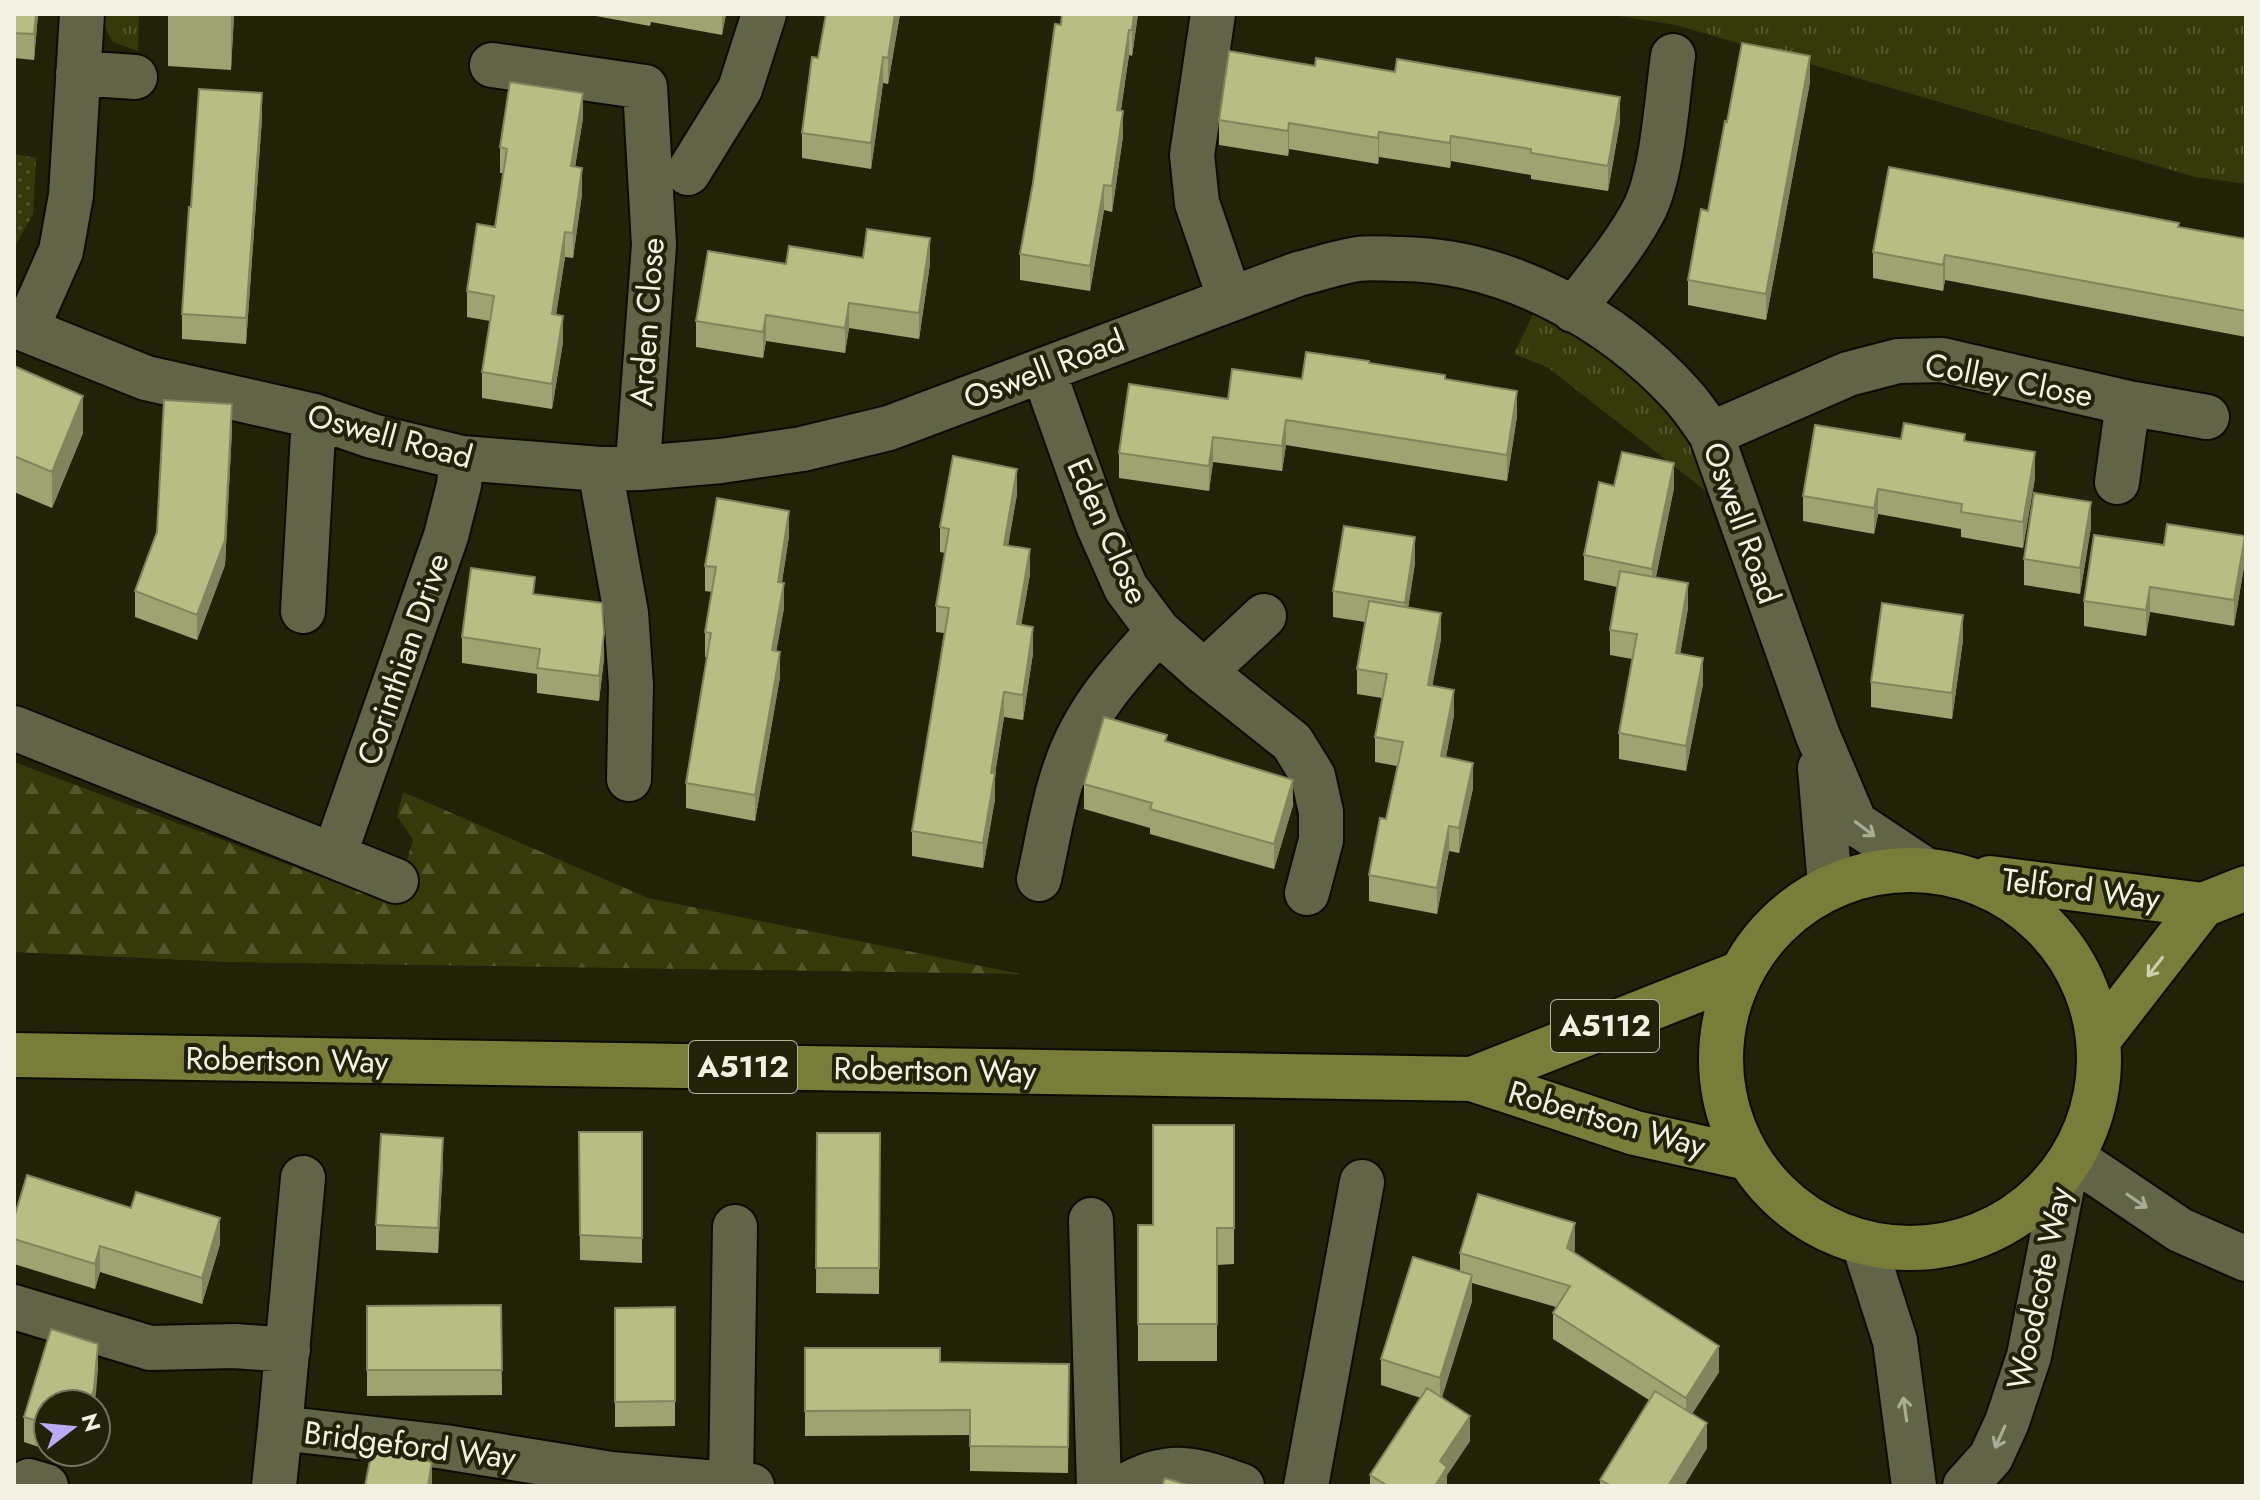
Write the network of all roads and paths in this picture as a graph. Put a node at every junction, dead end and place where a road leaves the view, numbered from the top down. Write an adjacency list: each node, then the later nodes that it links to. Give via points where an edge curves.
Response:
1 (82, 14): 6 (street)
2 (764, 14): 8 (street, via 740,89)
3 (1213, 14): 9 (street, via 1192,155 1197,203)
4 (1673, 56): 10 (street, via 1660,155 1646,206)
5 (492, 65): 8 (street, Arden Close, via 645,87)
6 (78, 73): 7 (street); 11 (street, via 71,195 61,251)
7 (135, 77)
8 (690, 172): 18 (street, Arden Close, via 654,245 639,449)
9 (1230, 299): 10 (street, Oswell Road, via 1298,274 1361,259 1426,259 1514,281); 12 (street, Oswell Road)
10 (1573, 310): 16 (street, Oswell Road, via 1648,362)
11 (20, 327): 14 (street, Oswell Road, via 146,378)
12 (1043, 370): 18 (street, Oswell Road, via 874,431 789,451); 22 (street, Eden Close, via 1126,588)
13 (2128, 403): 15 (street, Colley Close); 16 (street, Colley Close, via 1942,360 1898,361 1848,374); 19 (street, Colley Close)
14 (314, 416): 17 (street, Oswell Road); 20 (street)
15 (2207, 417)
16 (1711, 434): 25 (street, Oswell Road)
17 (462, 458): 18 (street, Oswell Road); 27 (street, Corinthian Drive, via 446,536)
18 (620, 468): 26 (street, Arden Close, via 631,685)
19 (2117, 482)
20 (303, 611)
21 (1264, 616): 23 (street)
22 (1158, 631): 23 (street, Eden Close); 29 (street, via 1108,688 1081,731 1063,777)
23 (1204, 672): 33 (street, Eden Close, via 1292,742 1313,776 1321,840)
24 (14, 728): 27 (street)
25 (1818, 736): 28 (street, Oswell Road, one-way to 28, via 1855,823); 31 (street, Oswell Road)
26 (629, 779)
27 (334, 856): 30 (street)
28 (1940, 870): 31 (main road, Telford Way, via 1874,870); 34 (main road, Telford Way); 36 (main road, via 2027,908 2077,966)
29 (1039, 879)
30 (396, 881)
31 (1830, 885): 35 (main road, Telford Way, via 1776,921)
32 (2246, 888): 34 (main road, Telford Way)
33 (1307, 893)
34 (2203, 905): 36 (main road, Telford Way, one-way to 36)
35 (1738, 974): 38 (main road, Robertson Way / A5112); 39 (main road, via 1719,1046)
36 (2099, 1039): 40 (main road, via 2099,1085 2087,1131)
37 (14, 1055): 38 (main road, Robertson Way / A5112)
38 (1472, 1079): 39 (main road, Robertson Way / A5112, via 1635,1133)
39 (1743, 1157): 45 (main road, via 1806,1220)
40 (2068, 1164): 45 (main road, via 2025,1211 1975,1239 1920,1250); 46 (street, one-way to 46, via 2180,1230); 57 (street, Woodcote Way, one-way to 57, via 2029,1356 1991,1457)
41 (303, 1178): 48 (street, Bridgeford Way)
42 (1362, 1182): 55 (street)
43 (1091, 1220): 52 (street)
44 (735, 1227): 50 (street, Bridgeford Way)
45 (1864, 1244): 56 (street, one-way to 45, via 1895,1341)
46 (2246, 1259)
47 (14, 1307): 48 (street, via 150,1348 235,1346)
48 (289, 1333): 49 (street, Bridgeford Way)
49 (280, 1428): 50 (street, Bridgeford Way, via 611,1474); 51 (street, Bridgeford Way)
50 (741, 1485)
51 (274, 1486)
52 (1099, 1486)
53 (1125, 1486): 54 (street, via 1175,1468 1206,1472)
54 (1242, 1486)
55 (1306, 1486)
56 (1914, 1486)
57 (1965, 1486)

